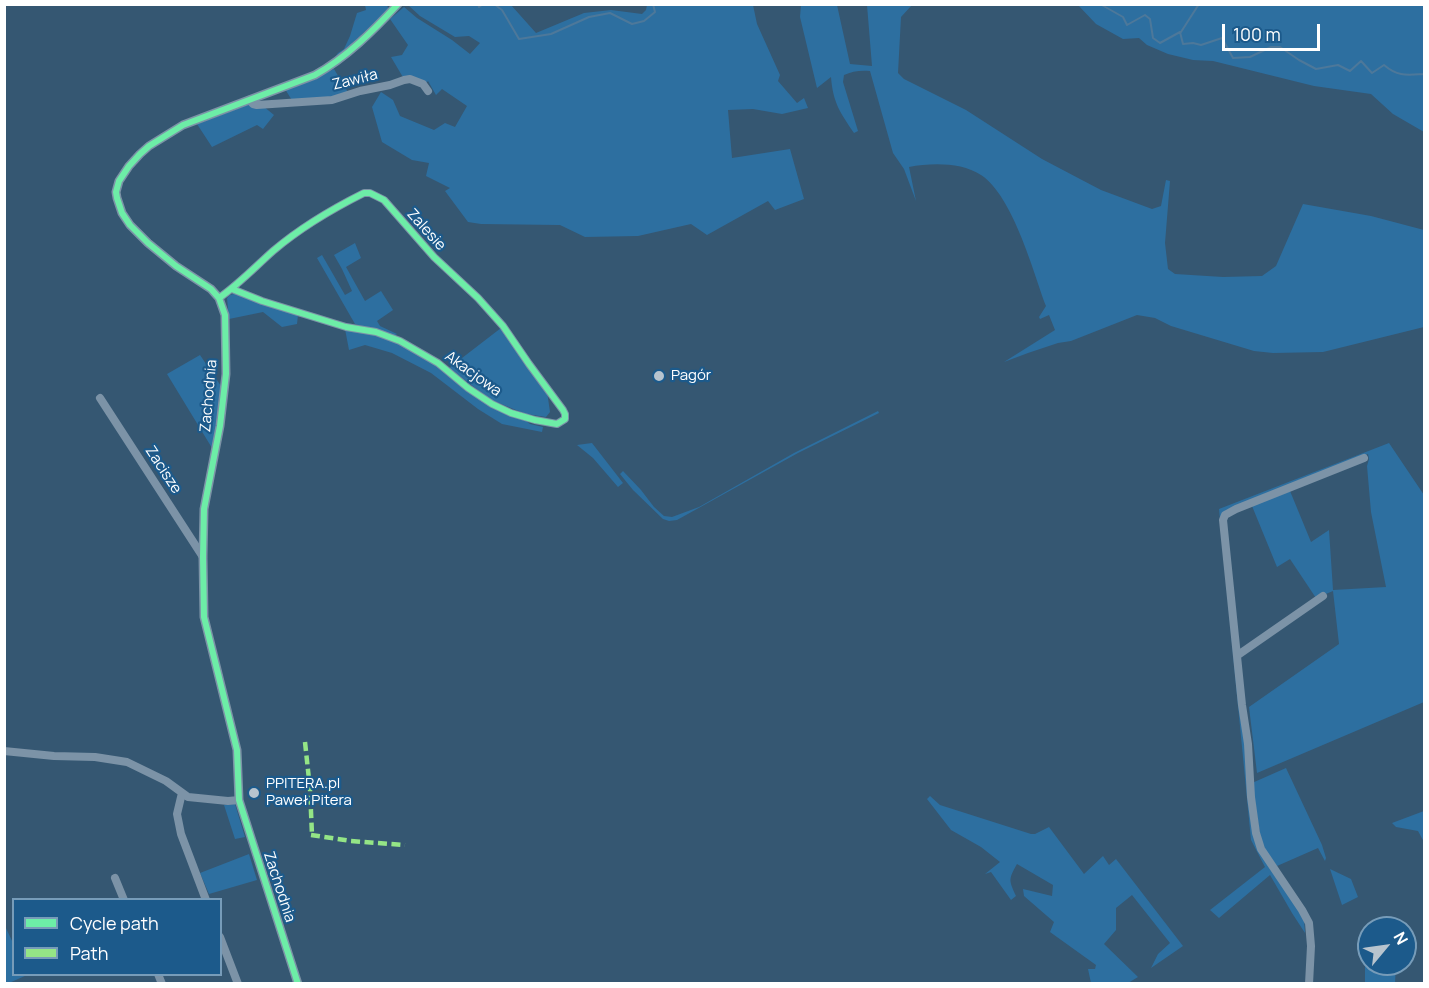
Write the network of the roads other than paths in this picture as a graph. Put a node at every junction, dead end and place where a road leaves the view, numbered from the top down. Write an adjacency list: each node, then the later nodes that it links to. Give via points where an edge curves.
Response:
1 (398, 4): 3 (street, via 334,64)
2 (428, 91): 3 (street, Zawiła, via 411,79 332,100 257,105)
3 (249, 100): 5 (street, via 183,125 149,146 129,166 117,186 119,206 130,225)
4 (232, 289): 5 (street); 7 (street, Akacjowa, via 400,341 438,363 492,405 511,413 557,424); 7 (street, Zalesie, via 289,238 333,209 370,193 384,200 503,326 563,410)
5 (219, 298): 9 (street, Zachodnia, via 225,315 226,374 204,509)
6 (100, 398): 9 (street, Zacisze)
7 (565, 419)
8 (1364, 458): 11 (street, via 1226,515 1223,523)
9 (203, 557): 14 (street, Zachodnia, via 204,617 237,750)
10 (1323, 596): 11 (street)
11 (1238, 655): 21 (street, via 1256,833 1261,849 1309,923)
12 (4, 751): 13 (street, via 127,762)
13 (182, 793): 14 (street, via 188,797); 17 (street, via 177,814 181,834)
14 (239, 800): 20 (street, Zachodnia)
15 (115, 878): 16 (street)
16 (123, 898)
17 (205, 898)
18 (222, 942): 19 (street)
19 (238, 984)
20 (298, 984)
21 (1309, 984)

